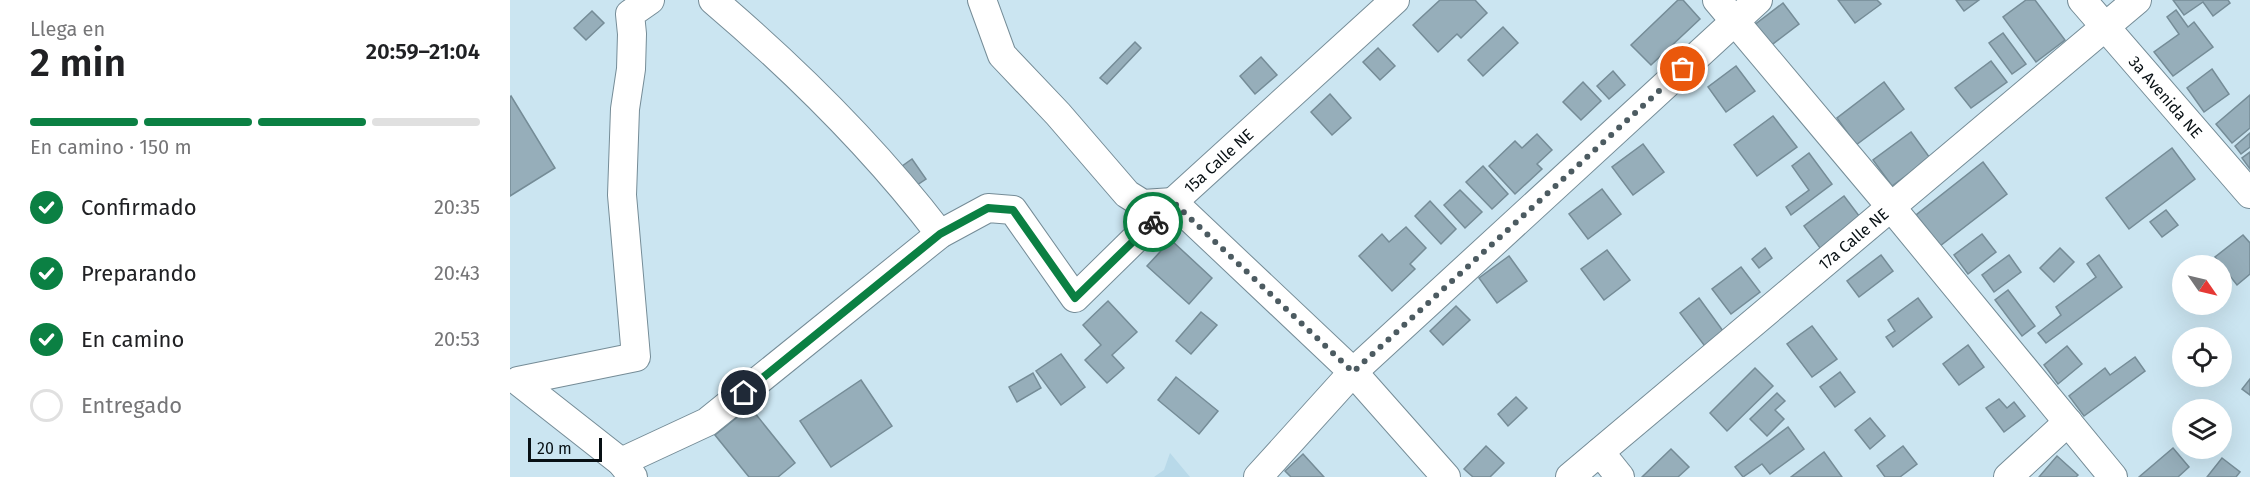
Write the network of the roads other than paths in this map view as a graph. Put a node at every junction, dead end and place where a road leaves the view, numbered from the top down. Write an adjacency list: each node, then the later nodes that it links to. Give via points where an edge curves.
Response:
1 (650, 0): 18 (street, via 630,14 631,69 625,109 622,195 636,357 518,381)
2 (713, 0): 14 (street, via 766,45 840,119)
3 (982, 0): 12 (street, via 1002,56 1127,194 1143,204)
4 (1395, 0): 12 (street, 15a Calle NE)
5 (1717, 0): 9 (street)
6 (1758, 0): 9 (street)
7 (2082, 0): 10 (street, 3a Avenida NE)
8 (2137, 0): 10 (street, 17a Calle NE)
9 (1735, 22): 13 (street); 15 (street)
10 (2104, 28): 11 (street, 3a Avenida NE); 13 (street, 17a Calle NE)
11 (2250, 194)
12 (1173, 202): 14 (street, 15a Calle NE, via 1075,298 1013,210 988,208); 15 (street)
13 (1891, 207): 16 (street); 17 (street, 17a Calle NE)
14 (940, 234): 18 (street, 15a Calle NE, via 706,422)
15 (1353, 372): 19 (street); 20 (street)
16 (2068, 422): 23 (street); 24 (street)
17 (1600, 452): 21 (street, 17a Calle NE); 22 (street)
18 (627, 469)
19 (1258, 477)
20 (1446, 477)
21 (1570, 477)
22 (1620, 477)
23 (2008, 477)
24 (2113, 477)

